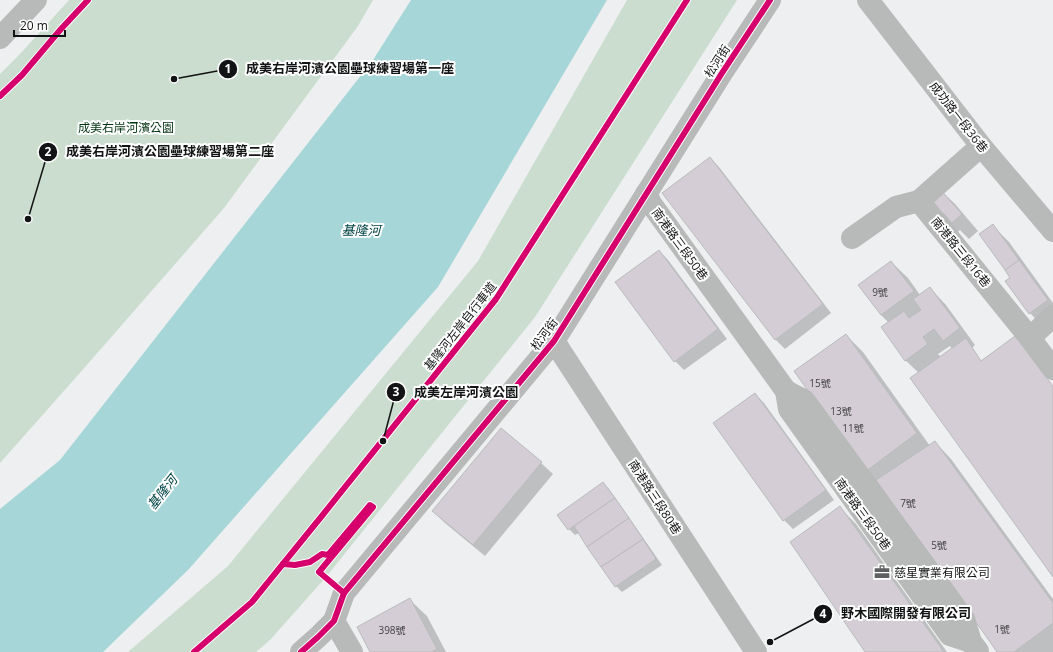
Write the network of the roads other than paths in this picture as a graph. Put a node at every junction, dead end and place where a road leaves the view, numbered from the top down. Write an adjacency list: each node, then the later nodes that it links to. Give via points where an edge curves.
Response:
1 (36, 0): 4 (street)
2 (770, 0): 6 (street, 松河街)
3 (868, 0): 5 (street, 成功路一段36巷)
4 (0, 38)
5 (981, 146): 7 (street); 8 (street, 成功路一段36巷)
6 (646, 194): 12 (street, 松河街); 15 (street, 南港路三段50巷, via 786,391 804,400 964,619)
7 (919, 201): 9 (street, via 896,207); 11 (street, 南港路三段16巷)
8 (1053, 231)
9 (852, 238)
10 (1053, 316): 11 (street)
11 (1030, 338): 13 (street, 南港路三段16巷)
12 (554, 341): 14 (street, 松河街, via 344,593); 18 (street, 南港路三段80巷)
13 (1053, 369)
14 (334, 621): 16 (street, 松河街); 17 (street)
15 (975, 647)
16 (301, 652)
17 (352, 652)
18 (756, 652)

